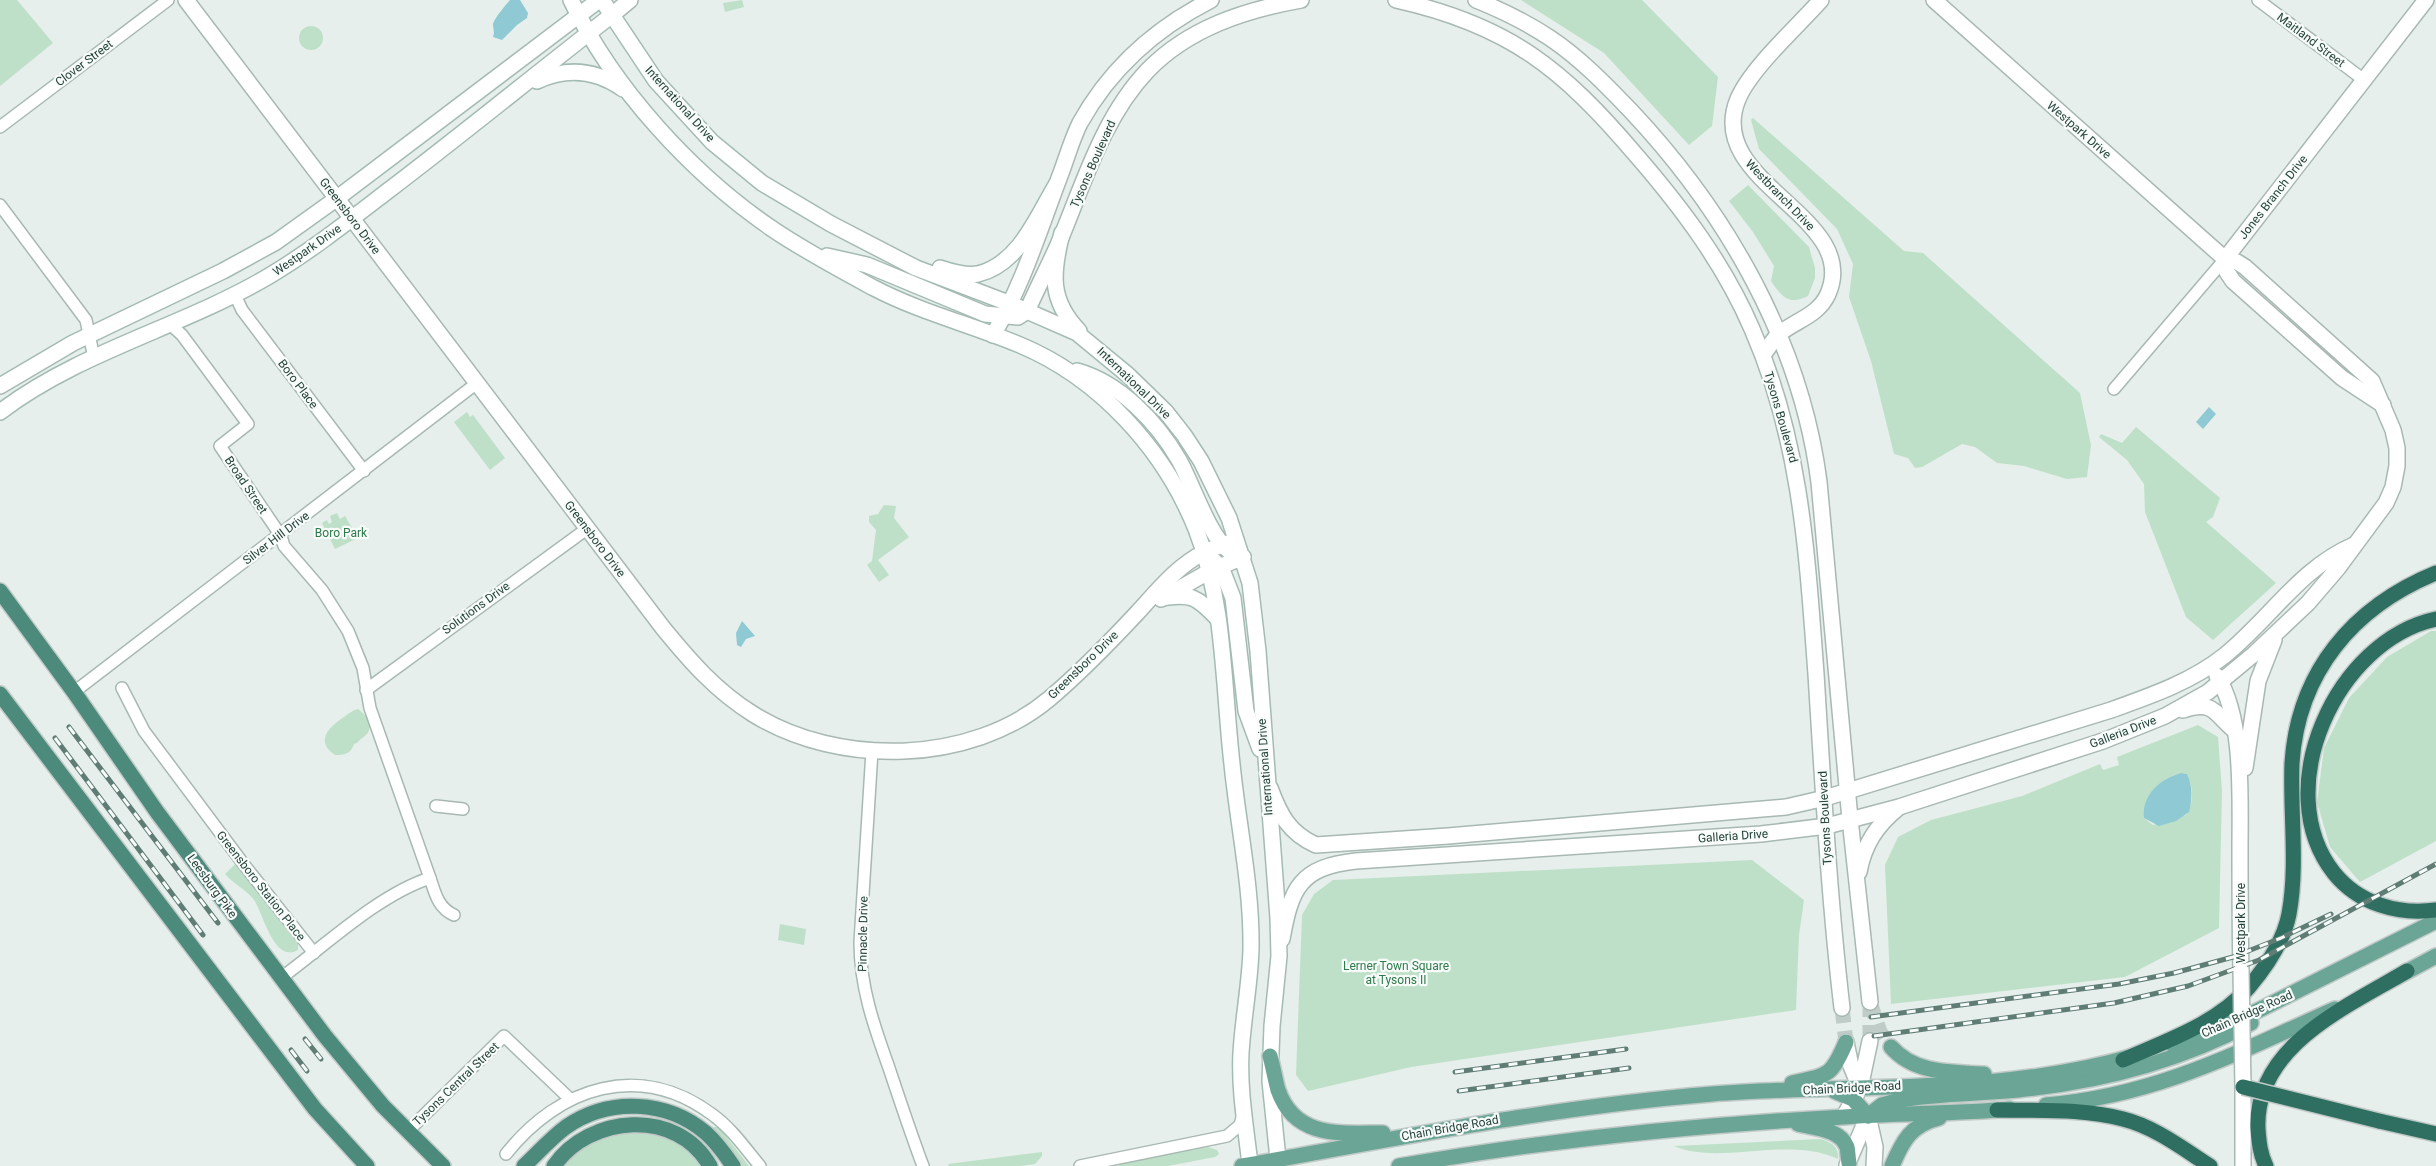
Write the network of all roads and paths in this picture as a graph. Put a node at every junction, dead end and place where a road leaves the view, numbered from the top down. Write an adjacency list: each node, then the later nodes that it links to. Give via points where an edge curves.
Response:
1 (168, 0): 21 (street, Clover Street)
2 (186, 0): 23 (street, Greensboro Drive)
3 (571, 0): 15 (street)
4 (600, 0): 15 (street, Westpark Drive); 16 (street, International Drive)
5 (630, 0): 16 (street, Westpark Drive)
6 (1211, 0): 22 (street, Tysons Boulevard, via 1176,19 1118,67 1079,125)
7 (1301, 0): 14 (street, Tysons Boulevard)
8 (1396, 0): 34 (street, Tysons Boulevard, via 1464,19 1507,39 1544,62 1582,95 1667,191 1696,229 1728,279)
9 (1476, 0): 35 (street, Tysons Boulevard, via 1504,11 1551,38 1599,79 1650,131 1718,221 1750,272)
10 (1821, 0): 35 (street, Westbranch Drive, via 1755,72 1738,100 1733,123 1738,147 1750,165 1821,238 1831,260 1831,283 1822,304 1810,316)
11 (1934, 0): 29 (street, Westpark Drive)
12 (2258, 0): 18 (street, Maitland Street)
13 (2426, 0): 18 (street, Jones Branch Drive)
14 (1260, 4): 26 (street, Tysons Boulevard, via 1179,44 1148,70 1111,120)
15 (578, 15): 17 (street); 23 (street, Westpark Drive)
16 (612, 15): 17 (street, Westpark Drive); 27 (street, International Drive, via 656,81 712,142 780,194)
17 (589, 33): 19 (street, Westpark Drive); 20 (street)
18 (2364, 80): 29 (street, Jones Branch Drive)
19 (517, 90): 20 (street, via 547,76 572,71 595,74); 25 (street, Westpark Drive)
20 (630, 93): 28 (street, via 669,138 717,184 771,228)
21 (0, 126)
22 (1056, 185): 27 (street, via 1022,241 1004,261 991,269 965,274); 31 (street, Tysons Boulevard)
23 (336, 199): 25 (street, Greensboro Drive); 36 (street, Westpark Drive, via 250,257)
24 (0, 205): 36 (street, via 86,320)
25 (351, 219): 30 (street, Westpark Drive, via 282,268); 42 (street, Greensboro Drive)
26 (1062, 234): 32 (street, Tysons Boulevard); 38 (street, via 1055,269 1058,300 1066,316)
27 (883, 252): 31 (street, International Drive)
28 (813, 253): 31 (street, via 867,265 985,314); 37 (street, via 877,290)
29 (2225, 259): 44 (street, Jones Branch Drive); 50 (street, Westpark Drive, via 2227,272 2233,281 2342,378 2383,405 2396,444 2394,480 2382,511)
30 (235, 294): 33 (street, Westpark Drive); 46 (street, Boro Place, via 242,310)
31 (1007, 311): 32 (street, via 1018,317); 37 (street, Tysons Boulevard)
32 (1027, 311): 38 (street, International Drive)
33 (170, 324): 40 (street, Westpark Drive); 48 (street, Broad Street, via 182,334 248,424 220,446)
34 (1752, 326): 35 (street); 39 (street, Tysons Boulevard)
35 (1778, 334): 39 (street, Westbranch Drive); 73 (street, Tysons Boulevard, via 1798,382 1815,450)
36 (88, 335): 40 (street); 43 (street, Westpark Drive)
37 (993, 335): 41 (street)
38 (1091, 342): 49 (street, International Drive, via 1160,406 1184,435 1215,487)
39 (1763, 355): 74 (street, Tysons Boulevard, via 1793,452 1803,516)
40 (94, 358): 45 (street, Westpark Drive, via 31,391)
41 (1063, 367): 49 (street, via 1114,386 1151,422 1178,459 1210,524); 51 (street, via 1110,405 1153,454 1183,502)
42 (477, 383): 46 (street, Silver Hill Drive); 47 (street, Greensboro Drive)
43 (0, 386)
44 (2114, 389)
45 (0, 412)
46 (364, 471): 48 (street, Silver Hill Drive)
47 (588, 528): 64 (street, Solutions Drive); 69 (street, Greensboro Drive, via 692,664 731,700 798,736)
48 (281, 536): 64 (street, Broad Street, via 284,546 322,590 348,630 363,668); 65 (street, Silver Hill Drive)
49 (1230, 542): 51 (street, Greensboro Drive); 52 (street, International Drive)
50 (2354, 544): 60 (street, Westpark Drive, via 2338,568); 61 (street, Westpark Drive, via 2313,568 2236,646)
51 (1204, 552): 53 (street); 57 (street, Greensboro Drive, via 1158,588)
52 (1243, 557): 53 (street, Greensboro Drive); 70 (street, International Drive, via 1254,609)
53 (1216, 569): 56 (street, Greensboro Drive); 58 (street); 70 (street, via 1233,598 1246,711)
54 (2436, 573): 97 (highway, via 2399,592 2362,617 2334,646 2308,691 2297,728 2292,764 2292,868 2288,916 2265,966 2248,988 2214,1016)
55 (0, 591): 65 (highway, Leesburg Pike)
56 (1161, 598): 57 (street, Greensboro Drive); 58 (street, via 1192,597)
57 (1138, 612): 69 (street, Greensboro Drive, via 1073,678 1046,701 1016,719 989,733 944,746)
58 (1218, 619): 104 (street, via 1249,911 1250,971 1241,1056)
59 (2436, 619): 82 (highway, via 2422,622 2392,637 2353,673 2332,704 2319,734 2310,765 2307,796 2310,824 2320,851 2350,889 2376,904 2393,909)
60 (2278, 632): 62 (street, Westpark Drive); 72 (street, via 2258,680)
61 (2211, 666): 62 (street, Westpark Drive); 73 (street, Galleria Drive, via 2152,696)
62 (2221, 682): 67 (street, Galleria Drive); 68 (street, Westpark Drive)
63 (122, 688): 85 (street, Greensboro Station Place, via 148,737)
64 (366, 690): 80 (street)
65 (74, 692): 89 (highway, Leesburg Pike, via 152,805)
66 (0, 694): 117 (highway, via 315,1109)
67 (2165, 716): 68 (street, via 2188,708 2206,707 2218,713); 76 (street, Galleria Drive, via 2094,744)
68 (2235, 730): 72 (street, Westpark Drive)
69 (872, 752): 124 (street, Pinnacle Drive, via 861,972 869,1009)
70 (1265, 761): 71 (street, International Drive)
71 (1266, 778): 74 (street, Galleria Drive, via 1285,822 1305,840 1316,845 1786,807); 86 (street, International Drive)
72 (2242, 786): 99 (street, Westpark Drive, bridge)
73 (1848, 791): 74 (street, Galleria Drive); 78 (street, Tysons Boulevard)
74 (1825, 798): 79 (street, Tysons Boulevard)
75 (436, 806): 77 (street)
76 (1899, 807): 78 (street, Galleria Drive); 81 (street, via 1870,839)
77 (463, 810)
78 (1850, 819): 79 (street, Galleria Drive); 81 (street, Tysons Boulevard)
79 (1827, 826): 86 (street, Galleria Drive, via 1761,834 1356,861 1326,866 1306,878 1293,894 1288,904); 92 (street, Tysons Boulevard, via 1831,913)
80 (430, 878): 83 (street, via 439,903 446,912); 85 (street, Greensboro Station Place, via 408,885)
81 (1856, 883): 90 (street, Tysons Boulevard)
82 (2436, 910)
83 (454, 915)
84 (2436, 921): 91 (main road, Chain Bridge Road)
85 (314, 953): 89 (street)
86 (1279, 956): 96 (street, International Drive)
87 (2436, 956): 88 (main road)
88 (2407, 971): 105 (main road, via 2232,1056 2147,1088 2084,1102); 132 (highway, via 2310,1031 2273,1070 2261,1098 2258,1119 2259,1142)
89 (281, 978): 111 (highway, Leesburg Pike, via 356,1075)
90 (1870, 1002)
91 (2276, 1002): 97 (main road, Chain Bridge Road, via 2205,1033); 103 (main road, via 2254,1022 2219,1040 2143,1068 2058,1085 1918,1097)
92 (1842, 1008)
93 (1870, 1041): 101 (street)
94 (1846, 1042): 100 (main road, via 1832,1070 1820,1078); 101 (street)
95 (1891, 1047): 98 (main road, via 1909,1062 1933,1071)
96 (1270, 1056): 112 (main road, via 1287,1108 1314,1129 1355,1133); 115 (street, International Drive)
97 (2122, 1060): 98 (main road, Chain Bridge Road)
98 (2036, 1077): 101 (main road, Chain Bridge Road)
99 (2243, 1087): 113 (highway, bridge); 131 (street, Westpark Drive)
100 (1714, 1094): 101 (main road, Chain Bridge Road, via 1830,1089); 112 (main road, Chain Bridge Road, via 1559,1111)
101 (1857, 1094): 103 (main road); 108 (street); 109 (main road)
102 (570, 1099): 111 (street, Tysons Central Street, via 504,1036); 114 (street, via 538,1120); 123 (street, via 614,1086 671,1091 720,1120)
103 (1882, 1105): 107 (main road); 109 (main road)
104 (1244, 1110): 125 (street, via 1240,1125 1228,1136); 126 (street)
105 (1998, 1110): 106 (main road); 130 (highway, via 2091,1112 2124,1119 2170,1139)
106 (1970, 1111): 107 (main road); 129 (main road, via 1923,1122 1900,1148)
107 (1905, 1114): 109 (main road)
108 (1844, 1116): 109 (main road); 110 (main road)
109 (1868, 1116): 116 (street); 128 (street, via 1876,1148)
110 (1785, 1121): 116 (main road, via 1828,1130 1840,1138 1847,1146); 127 (main road, via 1583,1138)
111 (408, 1131): 118 (highway, Leesburg Pike)
112 (1430, 1132): 115 (main road, Chain Bridge Road)
113 (2436, 1134)
114 (506, 1154)
115 (1278, 1163): 126 (main road, Chain Bridge Road)
116 (1848, 1164)
117 (367, 1166)
118 (443, 1166)
119 (524, 1166): 122 (highway, via 554,1137 579,1120 602,1110 632,1106 664,1110 695,1125 719,1146)
120 (554, 1166): 121 (highway, via 583,1138 605,1128 628,1124 660,1128 680,1136 700,1152)
121 (710, 1166)
122 (733, 1166)
123 (760, 1166)
124 (923, 1166)
125 (1080, 1166)
126 (1247, 1166)
127 (1399, 1166)
128 (1874, 1166)
129 (1892, 1166)
130 (2210, 1166)
131 (2243, 1166)
132 (2266, 1166)

